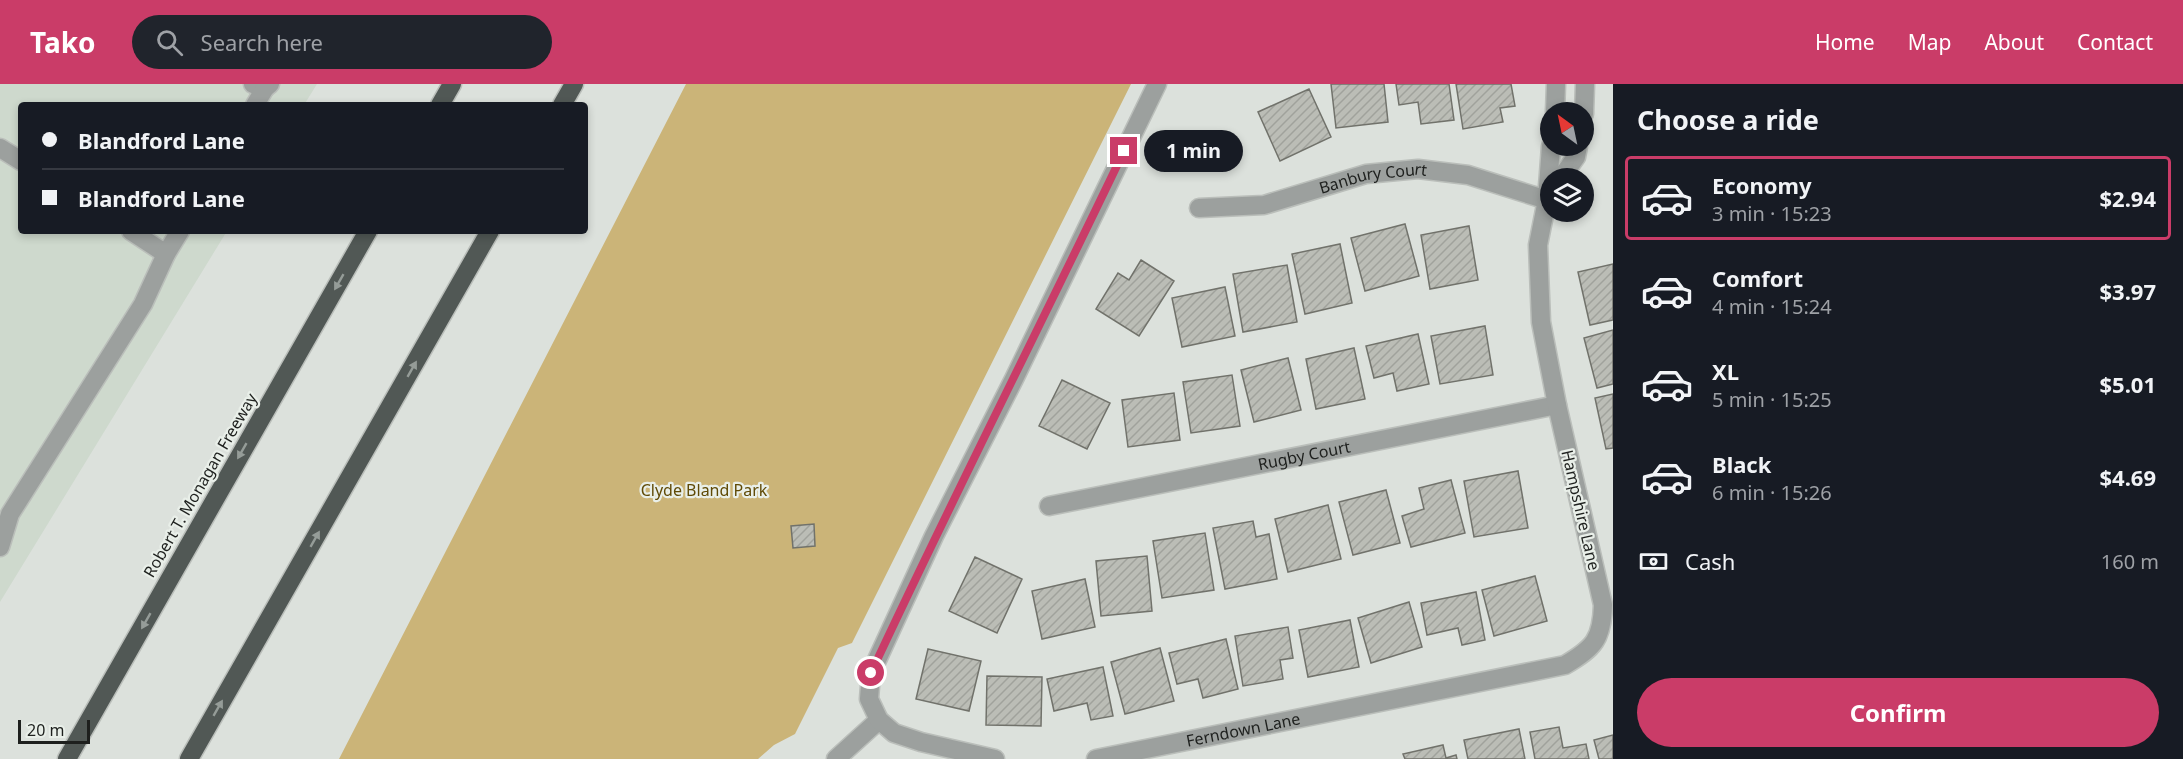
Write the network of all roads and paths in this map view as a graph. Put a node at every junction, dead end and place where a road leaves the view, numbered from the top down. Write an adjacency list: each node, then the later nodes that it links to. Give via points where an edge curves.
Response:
1 (452, 84): 8 (highway)
2 (574, 84): 9 (highway)
3 (1157, 84): 27 (street, via 934,536 871,673 869,699)
4 (1556, 84): 10 (street)
5 (1585, 84): 11 (street)
6 (263, 85): 7 (street)
7 (256, 102)
8 (442, 102)
9 (564, 102)
10 (1555, 102)
11 (1584, 102)
12 (0, 148): 13 (street)
13 (18, 159)
14 (1540, 195): 15 (street, Banbury Court, via 1468,175 1418,169 1366,174 1264,205)
15 (1199, 208)
16 (1543, 222): 22 (street, Hampshire Lane, via 1538,245 1540,322)
17 (136, 234): 21 (street)
18 (178, 234): 21 (street)
19 (366, 234): 28 (highway, Robert T. Monagan Freeway, one-way to 28)
20 (488, 234): 29 (highway, one-way to 20)
21 (166, 254): 24 (street, via 144,304)
22 (1557, 405): 23 (street, Rugby Court); 26 (street, Hampshire Lane, via 1603,605 1602,626 1589,651 1565,665)
23 (1049, 506)
24 (5, 510): 25 (street)
25 (0, 547)
26 (1391, 700): 32 (street, Ferndown Lane)
27 (879, 720): 30 (street); 31 (street, via 894,733)
28 (67, 759)
29 (189, 759)
30 (836, 759)
31 (995, 759)
32 (1096, 759)

